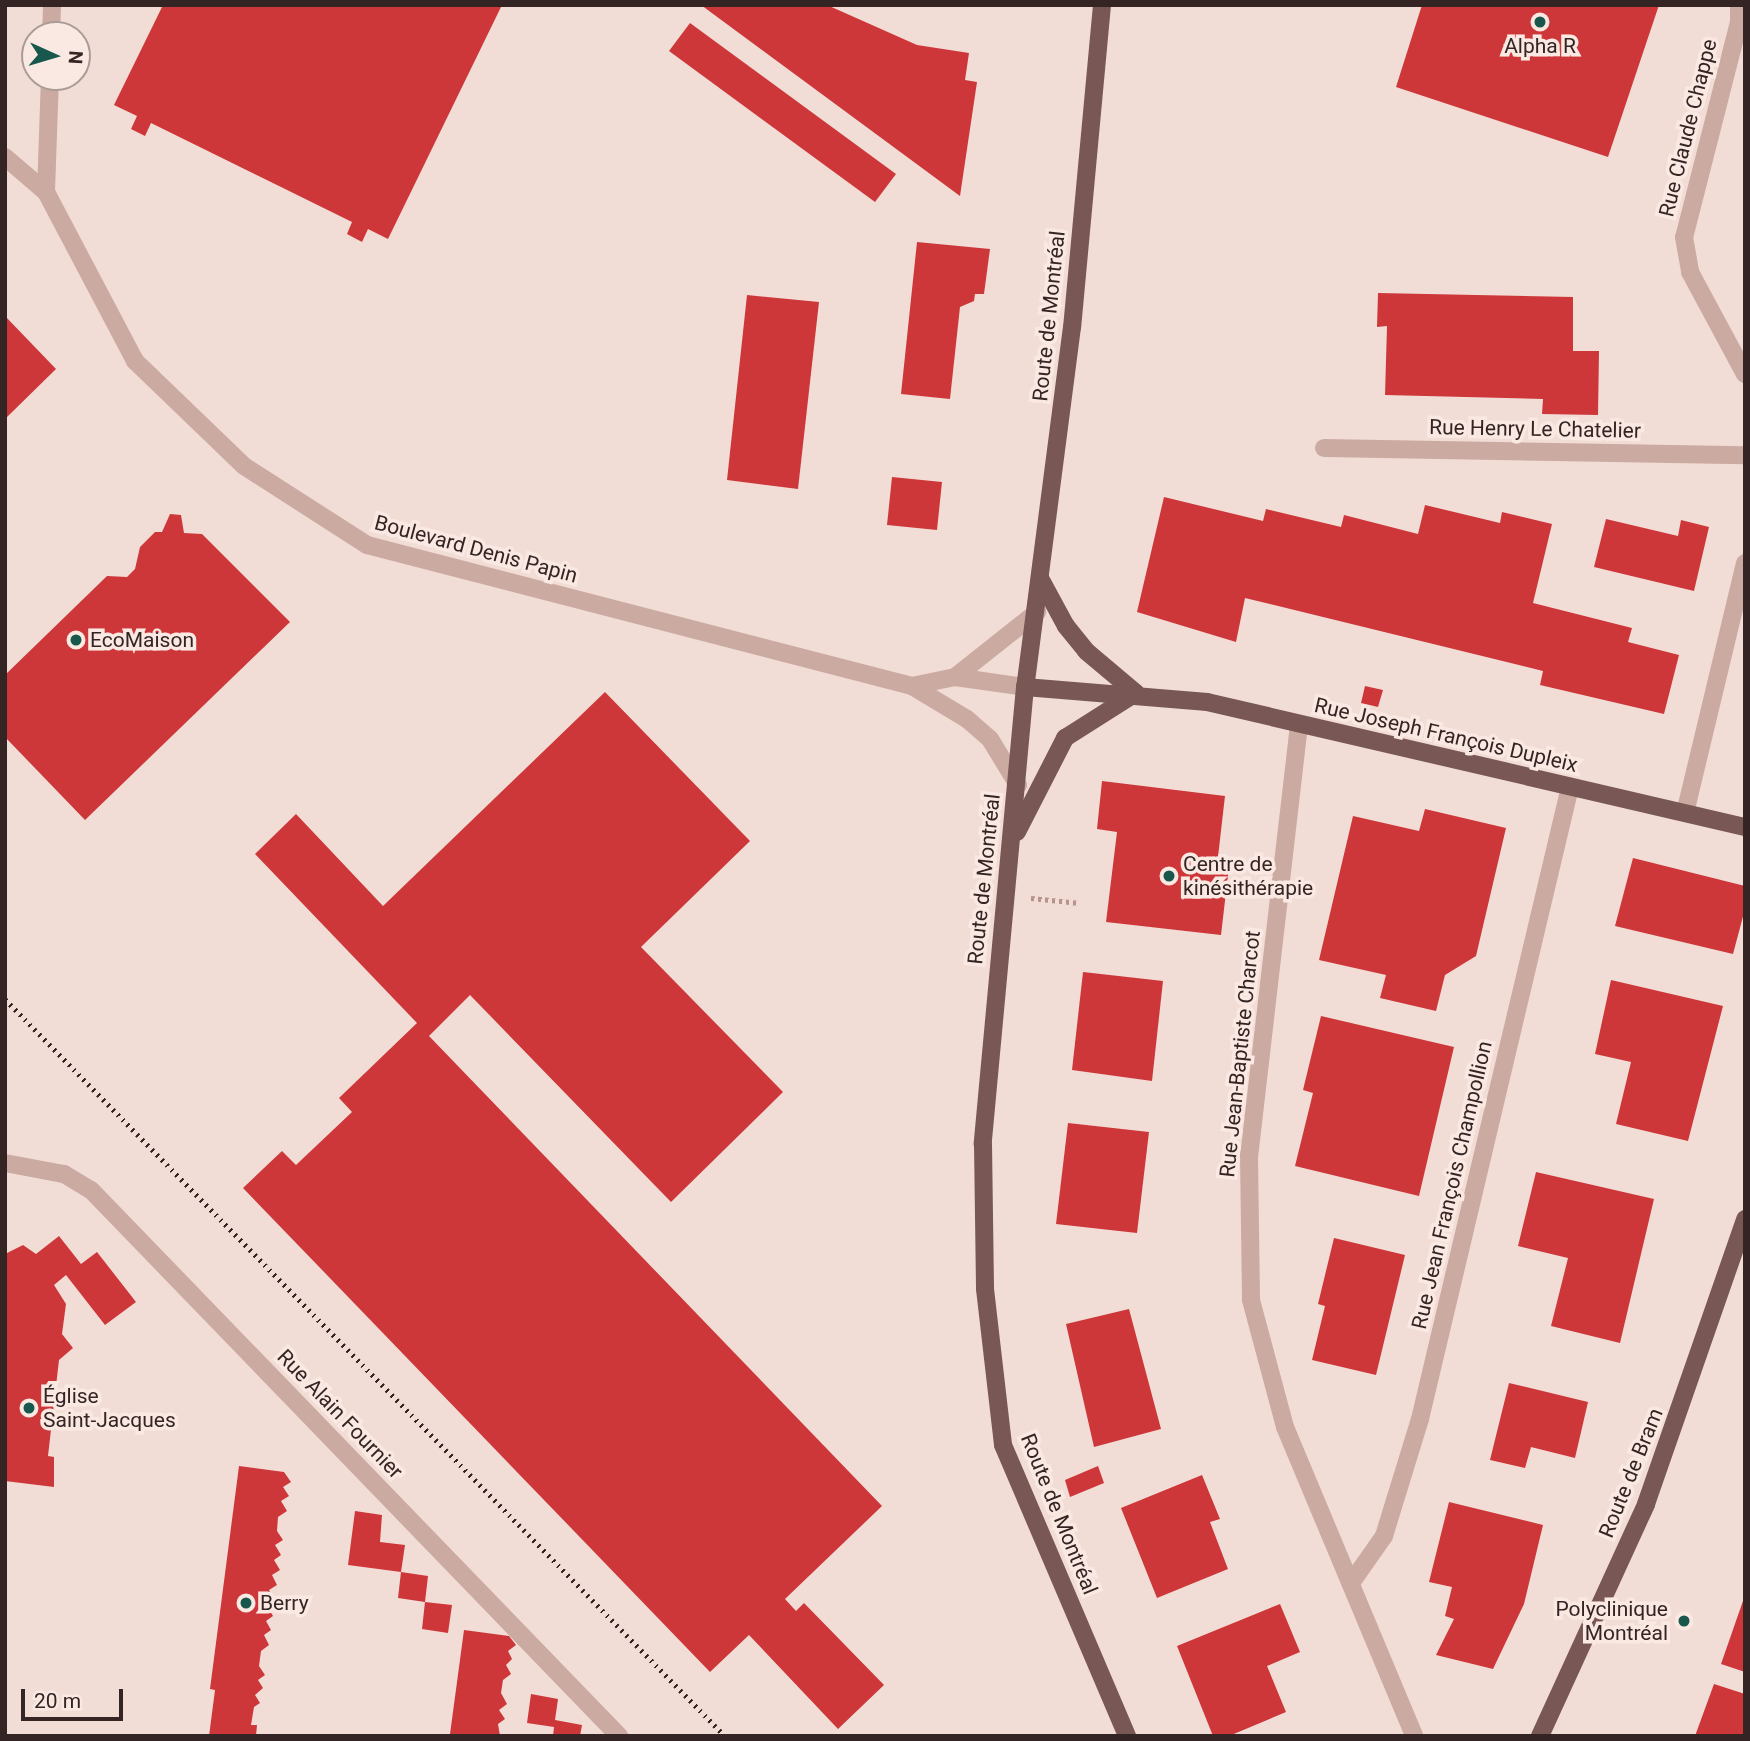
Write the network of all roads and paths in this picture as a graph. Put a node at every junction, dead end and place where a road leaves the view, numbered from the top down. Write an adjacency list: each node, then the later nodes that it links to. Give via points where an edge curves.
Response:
1 (1102, 5): 10 (main road, Route de Montréal, via 1072,327)
2 (1739, 5): 6 (street, Rue Claude Chappe, via 1739,22 1684,237 1690,272)
3 (50, 91): 5 (street, Boulevard Denis Papin)
4 (5, 157): 5 (street)
5 (46, 192): 13 (street, Boulevard Denis Papin, via 135,361 244,466 367,545)
6 (1745, 374)
7 (1324, 448): 8 (street, Rue Henry Le Chatelier)
8 (1745, 455)
9 (1745, 563): 19 (street)
10 (1041, 580): 11 (main road, Route de Montréal); 15 (main road, via 1066,626 1086,651)
11 (1037, 612): 12 (street, Boulevard Denis Papin); 14 (main road, Route de Montréal)
12 (955, 677): 13 (street, Boulevard Denis Papin); 14 (street, Boulevard Denis Papin)
13 (912, 687): 17 (street, Boulevard Denis Papin, via 979,729 1002,755)
14 (1024, 687): 15 (main road, Rue Joseph François Dupleix); 17 (main road, Route de Montréal)
15 (1136, 693): 16 (main road, Rue Joseph François Dupleix, via 1208,702); 21 (main road, via 1065,738)
16 (1299, 725): 18 (main road, Rue Joseph François Dupleix); 26 (street, Rue Jean-Baptiste Charcot, via 1249,1155 1251,1300 1285,1427)
17 (1018, 785): 21 (main road, Route de Montréal)
18 (1570, 787): 19 (main road, Rue Joseph François Dupleix); 26 (street, Rue Jean François Champollion, via 1420,1419 1384,1536)
19 (1685, 813): 20 (main road, Rue Joseph François Dupleix)
20 (1745, 827)
21 (1013, 839): 28 (main road, Route de Montréal, via 983,1144 985,1289 1003,1445)
22 (1044, 900): 23 (path)
23 (1080, 903)
24 (5, 1163): 27 (street, Rue Alain Fournier, via 64,1174 91,1190)
25 (1745, 1219): 30 (main road, Route de Bram, via 1646,1504)
26 (1351, 1583): 29 (street, Rue Jean-Baptiste Charcot)
27 (619, 1736)
28 (1127, 1736)
29 (1413, 1736)
30 (1540, 1736)

